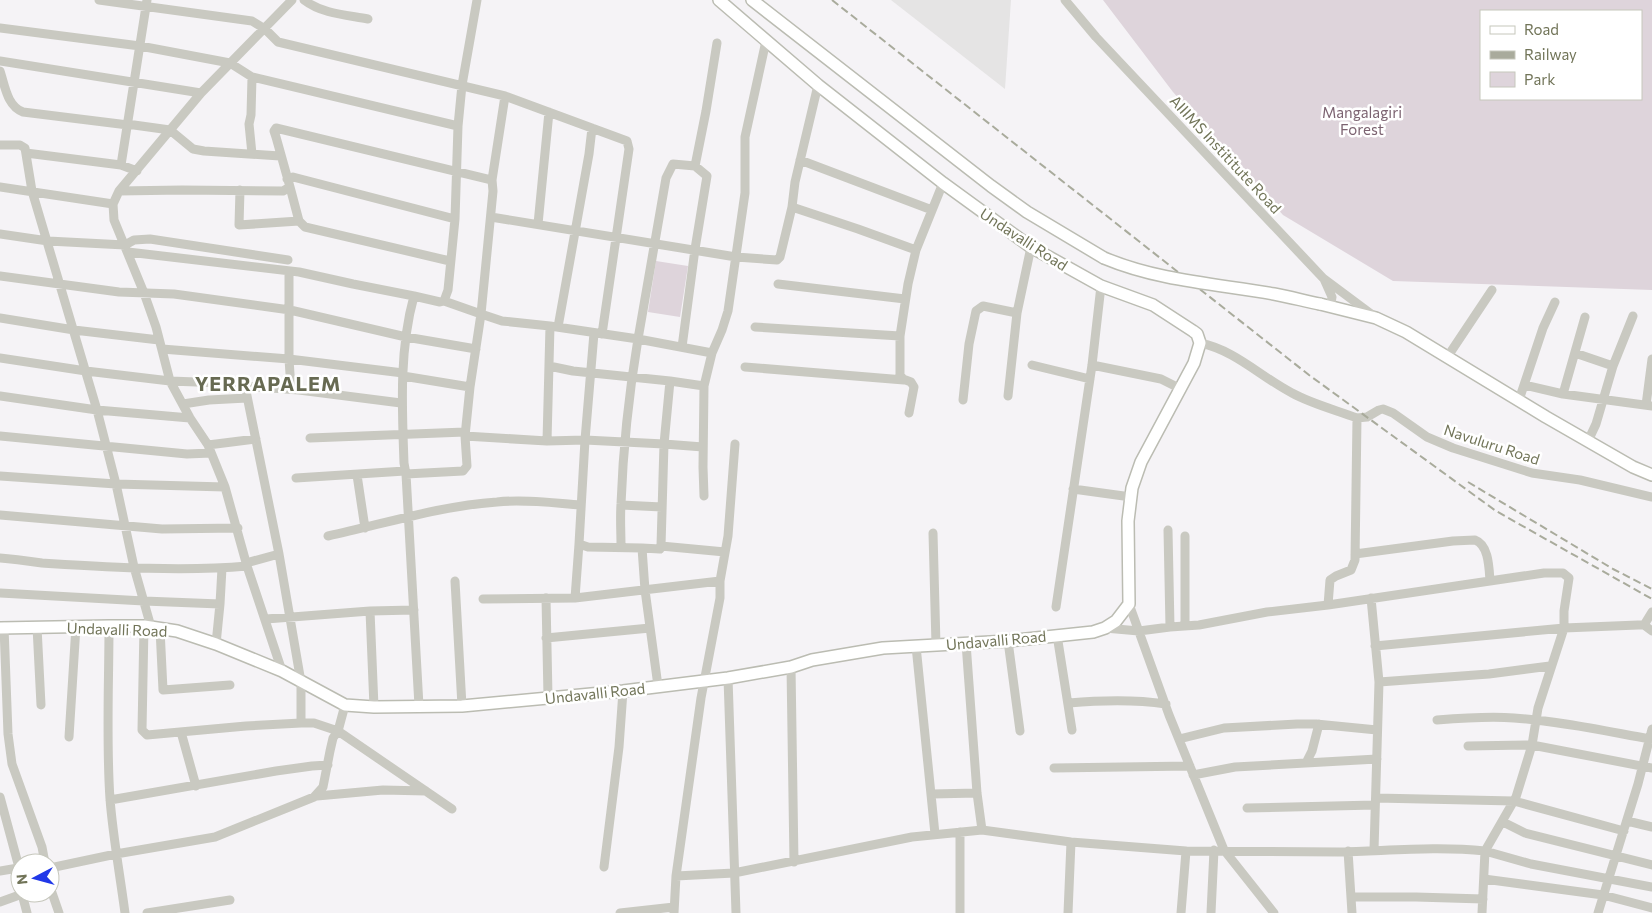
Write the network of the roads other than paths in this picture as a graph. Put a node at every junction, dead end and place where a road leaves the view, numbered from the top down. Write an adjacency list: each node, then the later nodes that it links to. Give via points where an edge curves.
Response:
1 (99, 0): 8 (street)
2 (292, 0): 11 (street)
3 (304, 0): 9 (street, via 326,11)
4 (478, 0): 20 (street)
5 (719, 0): 12 (main road, Undavalli Road)
6 (752, 0): 76 (main road, bridge, via 991,186 1027,212 1104,258 1156,276)
7 (1065, 0): 66 (street, AIIIMS Instititute Road)
8 (147, 3): 11 (street, via 252,21); 14 (street)
9 (368, 19)
10 (0, 28): 14 (street)
11 (265, 29): 16 (street); 20 (street, via 278,42)
12 (766, 41): 21 (main road, Undavalli Road); 61 (street, via 745,137 745,193)
13 (717, 43): 35 (street)
14 (140, 46): 16 (street); 19 (street)
15 (0, 61): 19 (street)
16 (230, 63): 18 (street); 22 (street)
17 (0, 71): 25 (street, via 10,101 18,110)
18 (252, 77): 26 (street); 31 (street, via 249,124)
19 (136, 82): 22 (street); 25 (street)
20 (462, 85): 23 (street); 26 (street)
21 (818, 86): 33 (street); 40 (main road, Undavalli Road)
22 (201, 93): 28 (street)
23 (505, 96): 24 (street); 38 (street)
24 (549, 112): 27 (street); 51 (street)
25 (128, 125): 28 (street); 34 (street)
26 (458, 126): 37 (street)
27 (592, 128): 52 (street); 54 (street, via 629,145)
28 (170, 130): 31 (street, via 193,149); 36 (street)
29 (0, 145): 30 (street, via 23,146)
30 (26, 153): 34 (street); 43 (street)
31 (252, 154): 32 (street)
32 (280, 156): 37 (street, via 276,128); 39 (street)
33 (800, 160): 46 (street); 47 (street)
34 (121, 165): 36 (street)
35 (694, 166): 56 (street, via 673,164 666,178); 59 (street, via 707,176)
36 (136, 171): 44 (street)
37 (458, 171): 38 (street); 49 (street)
38 (492, 180): 48 (street)
39 (288, 183): 42 (street, via 283,191); 49 (street, via 293,177); 50 (street)
40 (943, 183): 47 (street); 57 (main road, Undavalli Road)
41 (0, 187): 43 (street)
42 (240, 190): 44 (street); 50 (street, via 239,225)
43 (32, 191): 45 (street); 55 (street)
44 (119, 191): 45 (street)
45 (113, 204): 58 (street, via 114,220)
46 (792, 208): 60 (street); 61 (street, via 780,258)
47 (932, 210): 60 (street)
48 (491, 217): 51 (street); 79 (street)
49 (455, 219): 63 (street)
50 (299, 221): 63 (street, via 305,227)
51 (538, 224): 52 (street)
52 (576, 230): 54 (street); 84 (street)
53 (0, 234): 55 (street)
54 (616, 238): 56 (street); 87 (street)
55 (48, 241): 58 (street); 68 (street)
56 (656, 242): 59 (street); 90 (street)
57 (1031, 247): 69 (main road, Undavalli Road); 78 (street)
58 (127, 249): 62 (street, via 139,239 162,240); 64 (street); 71 (street)
59 (695, 249): 61 (street); 93 (street)
60 (916, 250): 73 (street)
61 (736, 257): 96 (street, via 728,311)
62 (288, 260)
63 (450, 261): 74 (street)
64 (289, 271): 72 (street); 77 (street)
65 (0, 276): 68 (street)
66 (1323, 278): 76 (street, via 1332,297 1331,303); 83 (street, AIIIMS Instititute Road)
67 (778, 284): 73 (street)
68 (61, 286): 71 (street); 86 (street)
69 (1101, 286): 92 (main road, Undavalli Road, via 1153,305 1193,331); 102 (street)
70 (1492, 290): 98 (street)
71 (144, 293): 77 (street); 91 (street)
72 (414, 296): 74 (street); 89 (street)
73 (905, 299): 88 (street)
74 (444, 301): 79 (street)
75 (1555, 302): 116 (street)
76 (1324, 304): 83 (main road)
77 (290, 310): 89 (street); 100 (street)
78 (1017, 313): 124 (street); 127 (street, via 983,306 976,311)
79 (481, 314): 84 (street, via 502,321); 95 (street)
80 (1633, 316): 105 (street)
81 (1585, 317): 97 (street)
82 (0, 318): 86 (street)
83 (1376, 318): 98 (main road)
84 (554, 327): 87 (street); 103 (street)
85 (755, 327): 88 (street)
86 (74, 330): 91 (street); 107 (street)
87 (598, 333): 90 (street); 108 (street)
88 (900, 336): 113 (street, via 900,374)
89 (406, 337): 95 (street); 109 (street)
90 (638, 339): 93 (street); 111 (street)
91 (159, 340): 94 (street)
92 (1200, 343): 121 (main road); 135 (street, via 1214,346 1293,394)
93 (682, 347): 96 (street)
94 (162, 349): 100 (street); 114 (street)
95 (476, 349): 119 (street)
96 (712, 353): 118 (street)
97 (1575, 353): 105 (street); 122 (street)
98 (1448, 356): 128 (main road)
99 (0, 358): 107 (street)
100 (289, 359): 109 (street); 120 (street)
101 (1652, 359): 110 (street)
102 (1092, 365): 112 (street); 121 (street, via 1161,379)
103 (548, 366): 108 (street); 142 (street)
104 (1032, 366): 112 (street)
105 (1613, 366): 126 (street)
106 (745, 367): 113 (street)
107 (86, 371): 114 (street); 132 (street)
108 (591, 372): 111 (street); 141 (street)
109 (403, 375): 119 (street); 129 (street)
110 (1650, 377): 131 (street)
111 (632, 378): 115 (street); 144 (street)
112 (1090, 379): 157 (street)
113 (904, 380): 133 (street, via 914,387)
114 (170, 381): 117 (street); 130 (street)
115 (670, 381): 118 (street); 145 (street)
116 (1524, 384): 122 (street); 128 (street)
117 (245, 386): 120 (street); 125 (street)
118 (704, 386): 148 (street)
119 (470, 387): 137 (street)
120 (291, 389): 129 (street)
121 (1181, 389): 159 (main road, via 1141,462)
122 (1563, 394): 126 (street)
123 (0, 396): 132 (street)
124 (1008, 396)
125 (247, 398): 130 (street); 140 (street)
126 (1603, 398): 131 (street); 143 (street)
127 (963, 400)
128 (1518, 400): 143 (main road)
129 (401, 403): 136 (street)
130 (183, 404): 134 (street)
131 (1649, 405)
132 (97, 410): 134 (street); 147 (street)
133 (909, 414)
134 (190, 418): 149 (street)
135 (1357, 418): 160 (street, Navuluru Road, via 1383,409 1427,437 1453,448 1532,473 1580,480); 179 (street)
136 (402, 433): 137 (street); 139 (street); 150 (street)
137 (465, 434): 142 (street); 150 (street, via 468,466 465,470)
138 (0, 436): 147 (street)
139 (310, 438)
140 (256, 439): 149 (street); 178 (street)
141 (585, 440): 142 (street); 144 (street); 161 (street)
142 (547, 441)
143 (1588, 441): 152 (main road)
144 (626, 442): 145 (street); 162 (street)
145 (664, 444): 148 (street); 163 (street)
146 (735, 444): 177 (street)
147 (106, 447): 149 (street, via 187,454); 155 (street)
148 (703, 447): 158 (street)
149 (210, 449): 156 (street)
150 (405, 473): 151 (street); 165 (street)
151 (357, 474): 154 (street); 168 (street)
152 (1652, 475)
153 (0, 476): 155 (street)
154 (296, 478)
155 (116, 484): 156 (street); 166 (street)
156 (225, 487): 167 (street)
157 (1073, 489): 159 (street); 197 (street)
158 (704, 496)
159 (1131, 497): 195 (main road, via 1128,521)
160 (1652, 497)
161 (581, 505): 165 (street, via 498,501); 173 (street)
162 (621, 505): 163 (street); 174 (street)
163 (662, 507): 175 (street)
164 (0, 516): 166 (street)
165 (408, 517): 168 (street); 198 (street)
166 (125, 526): 167 (street); 182 (street)
167 (238, 528): 181 (street)
168 (365, 528): 171 (street)
169 (1168, 530): 207 (street)
170 (933, 533): 221 (street)
171 (328, 536)
172 (1185, 536): 203 (street)
173 (579, 544): 174 (street, via 588,547); 190 (street)
174 (621, 546): 176 (street)
175 (661, 546): 176 (street, via 656,550); 177 (street)
176 (642, 548): 187 (street)
177 (725, 552): 185 (street)
178 (279, 554): 181 (street); 201 (street)
179 (1355, 554): 186 (street, via 1475,540 1486,553); 196 (street, via 1350,570 1329,583)
180 (0, 558): 182 (street)
181 (247, 564): 183 (street); 202 (street)
182 (134, 567): 183 (street); 193 (street)
183 (222, 568): 194 (street)
184 (455, 581): 240 (street)
185 (720, 581): 187 (street); 228 (street, via 720,598)
186 (1490, 581): 191 (street); 213 (street, via 1544,573 1567,575)
187 (645, 590): 190 (street); 211 (street)
188 (0, 593): 193 (street)
189 (546, 598): 190 (street); 192 (street); 217 (street)
190 (575, 598)
191 (1371, 598): 196 (street); 223 (street)
192 (483, 599)
193 (144, 601): 194 (street); 210 (street)
194 (220, 604): 220 (street)
195 (1129, 604): 212 (main road, via 1116,621); 214 (street)
196 (1328, 605): 203 (street)
197 (1056, 608)
198 (414, 610): 199 (street); 239 (street)
199 (370, 611): 201 (street); 241 (street)
200 (1652, 612): 204 (street)
201 (290, 617): 202 (street); 229 (street)
202 (266, 619): 226 (street)
203 (1185, 625): 207 (street)
204 (1644, 625): 213 (street); 215 (street)
205 (76, 626): 206 (main road, Undavalli Road); 208 (main road, Undavalli Road); 253 (street)
206 (109, 626): 210 (main road, Undavalli Road); 270 (street, via 107,744)
207 (1170, 626): 214 (street)
208 (37, 627): 209 (main road, Undavalli Road); 237 (street)
209 (2, 628): 252 (street)
210 (152, 628): 220 (main road, Undavalli Road, via 177,631); 231 (street, via 163,690); 251 (street, via 143,732 147,735)
211 (650, 628): 217 (street); 232 (street)
212 (1105, 628): 214 (street); 216 (main road, Undavalli Road)
213 (1564, 628): 223 (street); 224 (street)
214 (1139, 631): 236 (street)
215 (1652, 631)
216 (1057, 635): 218 (main road, Undavalli Road); 235 (street)
217 (546, 638): 234 (street)
218 (1008, 641): 219 (main road, Undavalli Road); 250 (street)
219 (966, 643): 221 (main road, Undavalli Road); 266 (street)
220 (216, 644): 226 (main road, Undavalli Road)
221 (936, 645): 222 (main road, Undavalli Road)
222 (916, 646): 225 (main road, Undavalli Road, via 851,653); 267 (street)
223 (1375, 646): 230 (street)
224 (1550, 666): 230 (street); 243 (street)
225 (791, 667): 227 (main road, Undavalli Road); 294 (street)
226 (282, 671): 229 (main road, Undavalli Road)
227 (728, 678): 228 (main road, Undavalli Road); 298 (street)
228 (705, 681): 232 (main road, Undavalli Road); 299 (street)
229 (301, 682): 238 (main road, Undavalli Road); 244 (street)
230 (1379, 682): 249 (street)
231 (230, 685)
232 (658, 686): 233 (main road, Undavalli Road)
233 (623, 691): 234 (main road, Undavalli Road); 297 (street)
234 (548, 698): 240 (main road, Undavalli Road)
235 (1069, 702): 236 (street, via 1137,700); 248 (street)
236 (1166, 704): 254 (street)
237 (41, 705)
238 (344, 705): 241 (main road, Undavalli Road); 247 (street)
239 (419, 706): 240 (main road, Undavalli Road); 241 (main road, Undavalli Road)
240 (462, 706)
241 (374, 707)
242 (1437, 720): 243 (street, via 1492,717)
243 (1537, 720): 255 (street); 256 (street)
244 (301, 723): 247 (street); 251 (street)
245 (1319, 724): 249 (street); 254 (street, via 1224,728); 259 (street)
246 (1652, 729): 255 (street)
247 (338, 730): 260 (street, via 333,738); 265 (street)
248 (1072, 730)
249 (1377, 730): 258 (street)
250 (1020, 731)
251 (181, 732): 264 (street)
252 (4, 735): 291 (street)
253 (69, 737)
254 (1179, 739): 263 (street)
255 (1650, 739): 261 (street)
256 (1532, 745): 257 (street); 261 (street); 272 (street)
257 (1468, 746)
258 (1377, 759): 259 (street); 271 (street)
259 (1306, 763): 263 (street)
260 (328, 765): 264 (street); 268 (street, via 323,787)
261 (1648, 767): 276 (street)
262 (1054, 768): 263 (street)
263 (1191, 770): 285 (street)
264 (196, 786): 270 (street)
265 (426, 791): 268 (street, via 383,790); 275 (street)
266 (977, 793): 267 (street); 279 (street)
267 (932, 794): 282 (street)
268 (317, 796): 292 (street, via 215,838)
269 (0, 797): 274 (street)
270 (110, 800): 292 (street)
271 (1376, 801): 272 (street); 273 (street); 286 (street)
272 (1514, 801): 277 (street); 280 (street)
273 (1247, 808)
274 (1, 809): 290 (street)
275 (452, 809)
276 (1626, 821): 278 (street); 280 (street)
277 (1503, 822): 289 (street); 293 (street, via 1525,833)
278 (1652, 826)
279 (982, 830): 281 (street); 283 (street)
280 (1624, 831): 293 (street)
281 (960, 832): 282 (street); 313 (street)
282 (935, 834): 294 (street)
283 (1071, 842): 287 (street); 314 (street)
284 (1214, 850): 285 (street); 287 (street); 316 (street)
285 (1224, 850): 288 (street); 317 (street)
286 (1374, 850): 288 (street); 289 (street, via 1452,848)
287 (1186, 851): 315 (street)
288 (1348, 851): 304 (street)
289 (1485, 851): 300 (street, via 1531,864); 301 (street)
290 (14, 853)
291 (43, 853)
292 (116, 854): 296 (street); 309 (street)
293 (1616, 856): 295 (street); 300 (street)
294 (794, 862): 298 (street)
295 (1652, 865)
296 (60, 866)
297 (604, 867)
298 (734, 873): 299 (street); 312 (street)
299 (676, 876): 308 (street)
300 (1609, 878): 302 (street); 303 (street)
301 (1484, 879): 303 (street); 305 (street)
302 (1652, 887)
303 (1603, 895): 307 (street); 320 (street)
304 (1352, 898): 305 (street); 318 (street)
305 (1484, 899): 319 (street)
306 (230, 900): 310 (street)
307 (1652, 908)
308 (674, 910): 311 (street)
309 (125, 913)
310 (147, 913)
311 (620, 913)
312 (736, 913)
313 (960, 913)
314 (1068, 913)
315 (1181, 913)
316 (1211, 913)
317 (1274, 913)
318 (1352, 913)
319 (1482, 913)
320 (1598, 913)

